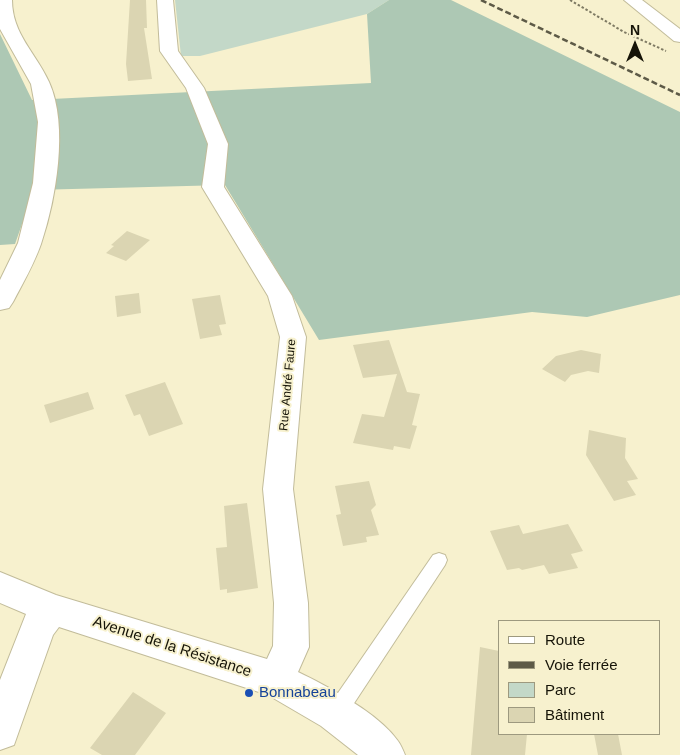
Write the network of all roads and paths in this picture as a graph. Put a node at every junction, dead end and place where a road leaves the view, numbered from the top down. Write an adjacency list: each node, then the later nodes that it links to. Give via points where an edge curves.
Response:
1 (4, 0): 9 (street, via 1,12 10,38 38,79 46,108 47,146 44,193 24,257)
2 (165, 0): 13 (street, Rue André Faure, via 169,50 195,88 218,144 212,187 280,296 293,337 278,490 291,603 292,648)
3 (570, 0): 8 (path, via 624,32)
4 (632, 0): 7 (street)
5 (654, 0): 6 (street)
6 (680, 29)
7 (680, 37)
8 (667, 52)
9 (0, 302)
10 (439, 560): 14 (lane)
11 (0, 588): 12 (street, Avenue de la Résistance)
12 (52, 608): 13 (street, Avenue de la Résistance); 15 (street, via 38,626)
13 (276, 680): 14 (street, Avenue de la Résistance)
14 (335, 714): 16 (street, Avenue de la Résistance)
15 (0, 731)
16 (385, 755)

